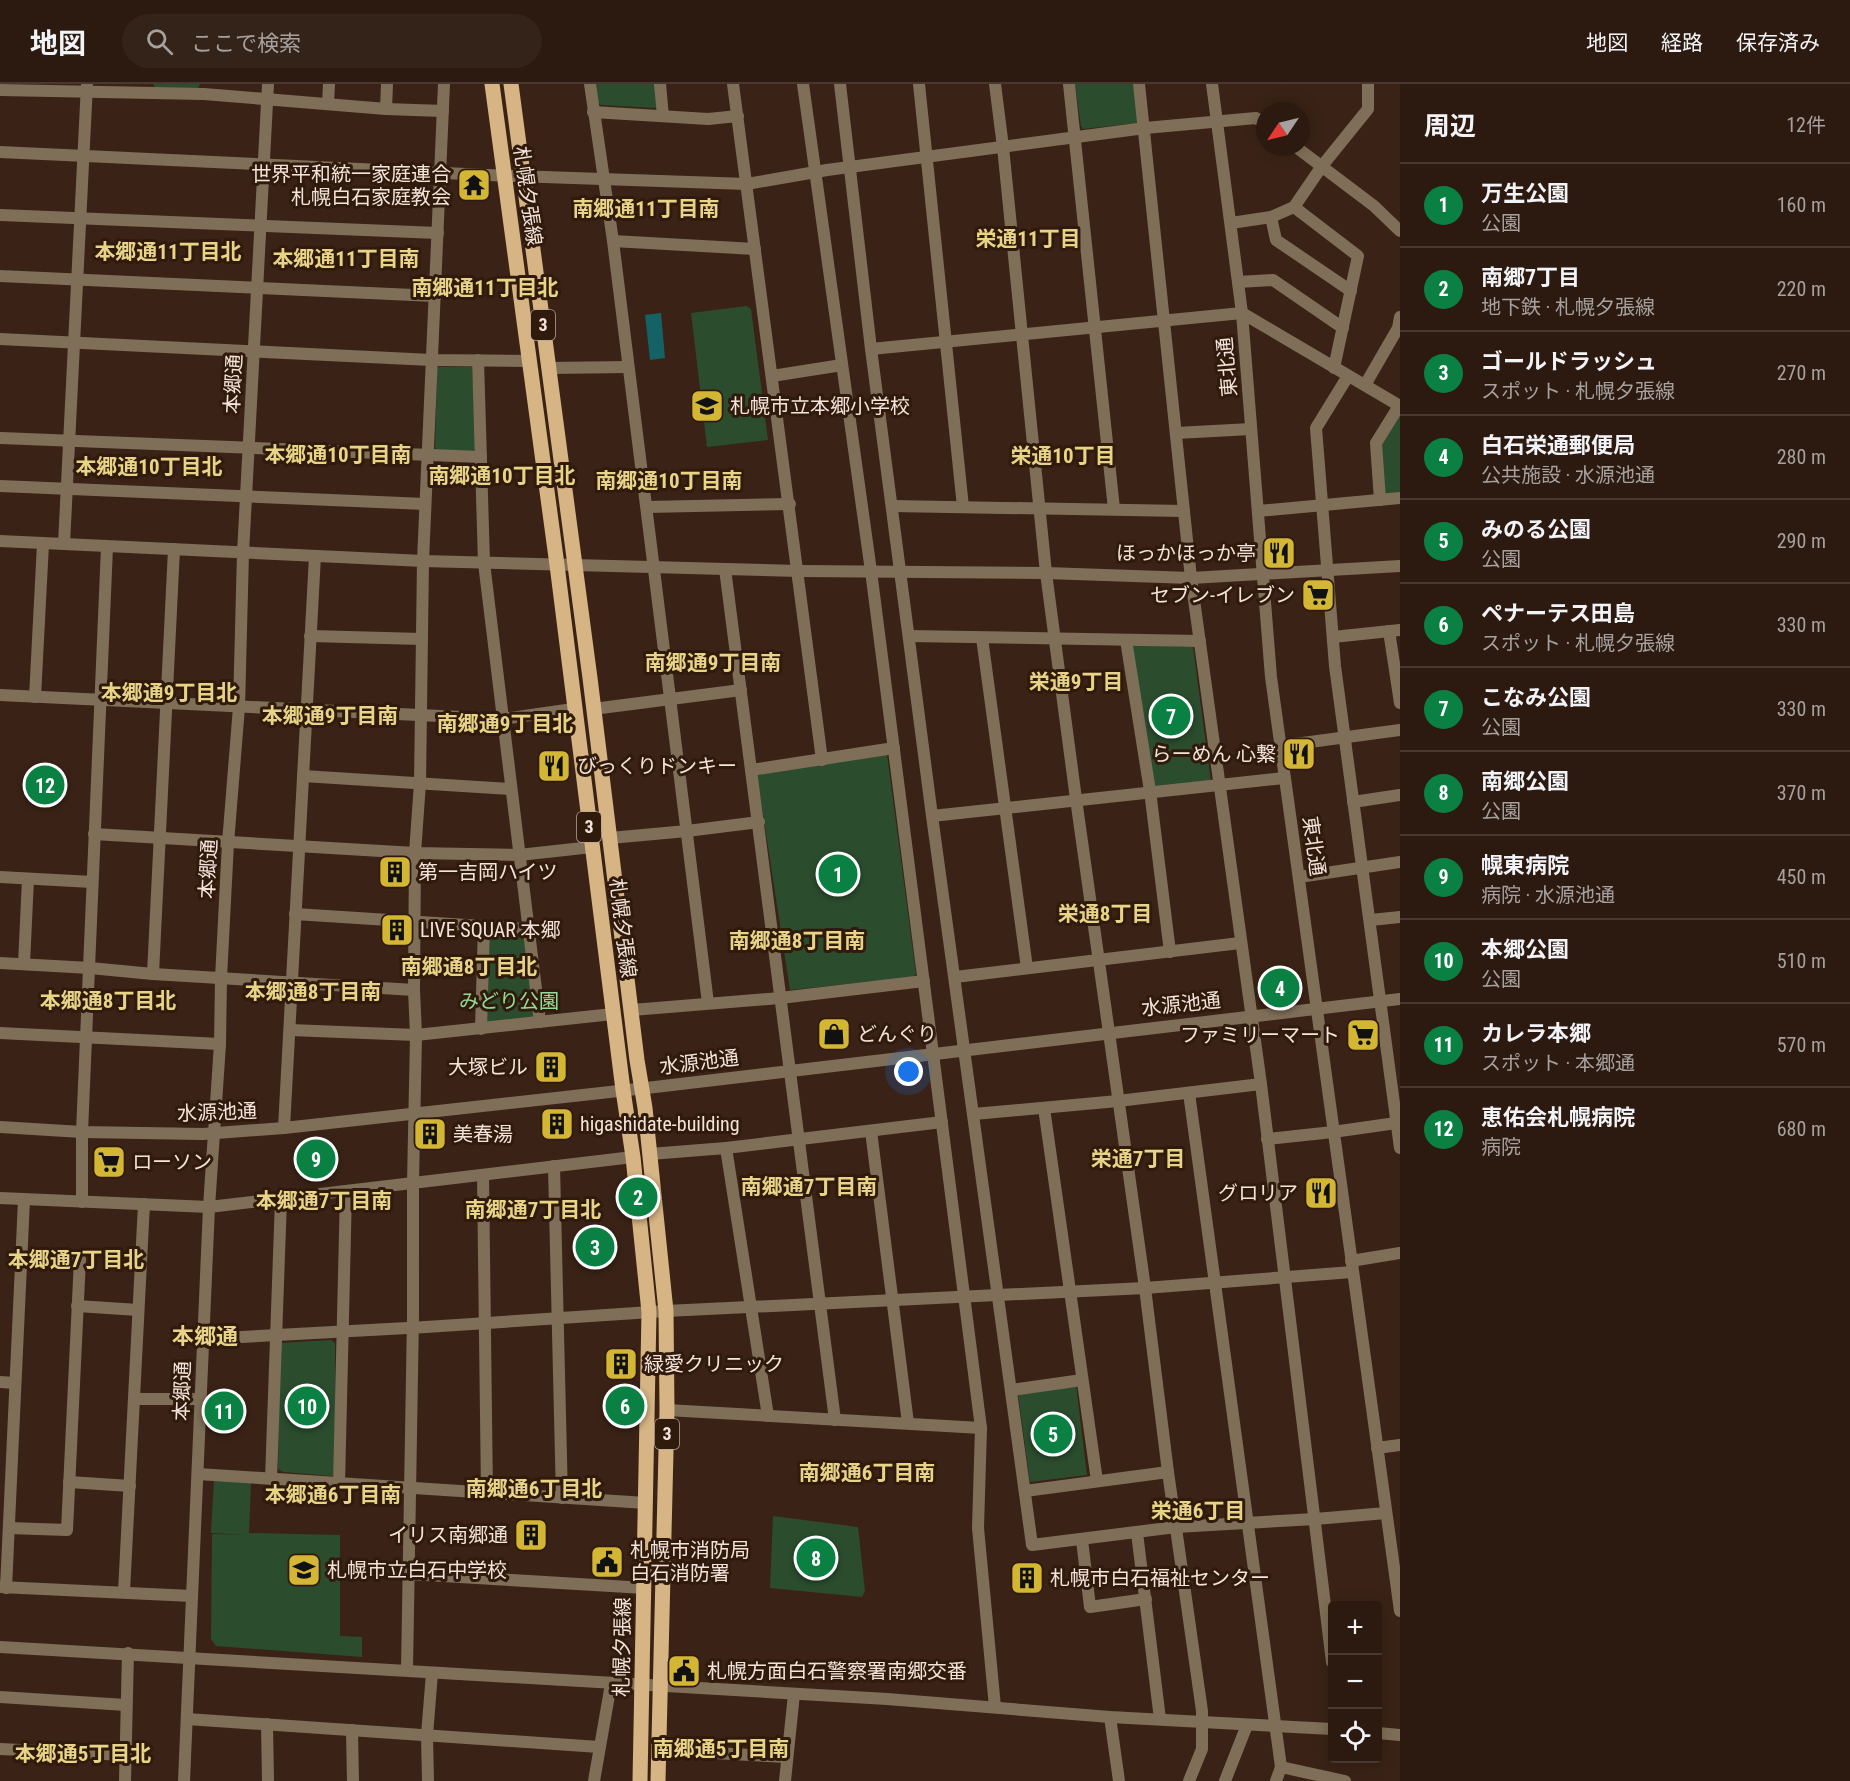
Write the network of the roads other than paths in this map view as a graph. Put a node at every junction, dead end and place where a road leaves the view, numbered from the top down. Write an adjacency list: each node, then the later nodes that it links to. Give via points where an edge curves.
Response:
1 (268, 84): 23 (street, 本郷通)
2 (329, 84): 24 (street)
3 (387, 84): 25 (street)
4 (444, 84): 26 (street)
5 (492, 84): 44 (main road, 札幌夕張線 / 3)
6 (511, 84): 45 (main road, 札幌夕張線 / 3)
7 (590, 84): 27 (street)
8 (660, 84): 28 (street)
9 (734, 84): 29 (street)
10 (803, 84): 42 (street)
11 (840, 84): 41 (street)
12 (919, 84): 38 (street)
13 (995, 84): 34 (street)
14 (1069, 84): 33 (street)
15 (1139, 84): 32 (street)
16 (1212, 84): 31 (street, 東北通)
17 (1368, 84): 40 (street, via 1368,110)
18 (19, 87): 19 (street); 22 (street)
19 (87, 88): 20 (street); 36 (street)
20 (147, 89): 21 (street)
21 (204, 89): 23 (street)
22 (0, 90)
23 (268, 99): 24 (street); 39 (street, 本郷通)
24 (328, 105): 25 (street)
25 (386, 109): 26 (street)
26 (443, 111): 43 (street)
27 (593, 112): 28 (street); 46 (street)
28 (663, 116): 29 (street)
29 (738, 116): 47 (street)
30 (1256, 118): 31 (street)
31 (1216, 120): 32 (street); 52 (street, 東北通)
32 (1145, 128): 33 (street); 65 (street)
33 (1076, 137): 34 (street); 67 (street)
34 (1003, 147): 38 (street); 69 (street)
35 (0, 153): 36 (street)
36 (84, 156): 39 (street); 51 (street)
37 (1308, 156): 40 (street)
38 (927, 157): 41 (street); 71 (street)
39 (263, 164): 43 (street); 53 (street, 本郷通)
40 (1322, 166): 48 (street); 54 (street)
41 (848, 167): 42 (street); 73 (street)
42 (821, 171): 47 (street); 78 (street)
43 (442, 173): 44 (street); 55 (street)
44 (504, 176): 45 (street); 77 (main road, 札幌夕張線 / 3)
45 (524, 176): 46 (street); 80 (main road, 札幌夕張線 / 3)
46 (604, 179): 47 (street); 56 (street)
47 (747, 184): 57 (street)
48 (1294, 207): 50 (street); 62 (street, via 1358,256)
49 (0, 216): 51 (street)
50 (1270, 217): 52 (street); 62 (street, via 1276,240)
51 (80, 220): 53 (street); 59 (street)
52 (1231, 222): 60 (street, 東北通)
53 (261, 226): 55 (street); 61 (street, 本郷通)
54 (1400, 231)
55 (438, 233): 63 (street)
56 (613, 241): 57 (street); 79 (street)
57 (755, 249): 82 (street)
58 (0, 276): 59 (street)
59 (77, 280): 61 (street); 72 (street)
60 (1238, 282): 64 (street, 東北通); 68 (street, via 1274,280)
61 (257, 286): 63 (street); 74 (street, 本郷通)
62 (1351, 291): 68 (street)
63 (435, 296): 75 (street)
64 (1242, 313): 65 (street); 81 (street); 86 (street, 東北通)
65 (1164, 320): 67 (street); 87 (street)
66 (1399, 325): 84 (street)
67 (1095, 326): 69 (street); 105 (street)
68 (1343, 328): 81 (street)
69 (1022, 334): 71 (street); 104 (street)
70 (0, 339): 72 (street)
71 (946, 342): 73 (street); 103 (street)
72 (74, 343): 74 (street); 89 (street)
73 (871, 349): 102 (street)
74 (254, 350): 75 (street); 90 (street, 本郷通)
75 (431, 360): 76 (street); 91 (street)
76 (478, 360): 77 (street); 92 (street)
77 (530, 362): 117 (main road, 札幌夕張線 / 3)
78 (842, 365): 82 (street); 123 (street)
79 (628, 367): 80 (street); 101 (street)
80 (549, 368): 118 (main road, 札幌夕張線 / 3)
81 (1334, 368): 83 (street)
82 (772, 376): 99 (street)
83 (1348, 376): 84 (street); 100 (street, via 1316,428)
84 (1365, 385): 85 (street)
85 (1399, 406): 97 (street, via 1376,443)
86 (1251, 429): 87 (street); 107 (street, 東北通)
87 (1176, 433): 106 (street)
88 (0, 438): 89 (street)
89 (69, 441): 90 (street); 94 (street)
90 (249, 448): 91 (street); 95 (street, 本郷通)
91 (427, 455): 92 (street); 98 (street)
92 (481, 457): 116 (street)
93 (0, 486): 94 (street)
94 (66, 489): 95 (street); 110 (street)
95 (248, 496): 98 (street); 113 (street, 本郷通)
96 (1400, 498): 97 (street)
97 (1380, 500): 100 (street)
98 (425, 504): 115 (street)
99 (790, 504): 101 (street); 122 (street)
100 (1324, 505): 107 (street); 124 (street)
101 (647, 507): 120 (street)
102 (892, 507): 103 (street); 125 (street)
103 (963, 507): 104 (street)
104 (1040, 509): 105 (street); 126 (street)
105 (1114, 509): 106 (street)
106 (1184, 511): 128 (street)
107 (1258, 511): 127 (street, 東北通)
108 (0, 541): 109 (street)
109 (43, 544): 110 (street); 140 (street)
110 (64, 544): 111 (street)
111 (107, 547): 112 (street); 142 (street)
112 (174, 549): 113 (street); 143 (street)
113 (243, 553): 114 (street); 145 (street, 本郷通)
114 (315, 556): 115 (street); 130 (street)
115 (423, 561): 116 (street); 135 (street)
116 (484, 563): 117 (street); 150 (street)
117 (557, 565): 118 (street); 148 (main road, 札幌夕張線 / 3)
118 (575, 566): 120 (street); 147 (main road, 札幌夕張線 / 3)
119 (1400, 566): 124 (street)
120 (655, 568): 121 (street); 141 (street)
121 (725, 569): 122 (street); 138 (street)
122 (798, 571): 123 (street); 155 (street)
123 (876, 571): 125 (street); 154 (street)
124 (1329, 571): 127 (street); 132 (street)
125 (899, 572): 126 (street); 131 (street)
126 (1046, 573): 128 (street); 134 (street)
127 (1264, 575): 128 (street); 153 (street, 東北通)
128 (1191, 578): 137 (street)
129 (1395, 631): 132 (street); 144 (street)
130 (310, 636): 135 (street); 146 (street)
131 (909, 636): 133 (street); 167 (street)
132 (1333, 637): 152 (street)
133 (982, 638): 134 (street); 166 (street)
134 (1055, 638): 136 (street); 164 (street)
135 (422, 639): 149 (street)
136 (1126, 639): 137 (street); 162 (street)
137 (1200, 640): 160 (street)
138 (741, 690): 141 (street); 156 (street)
139 (0, 696): 140 (street)
140 (35, 697): 142 (street)
141 (671, 699): 147 (street); 169 (street)
142 (100, 700): 143 (street); 170 (street)
143 (165, 703): 145 (street); 172 (street)
144 (1400, 703)
145 (239, 707): 146 (street); 173 (street, 本郷通)
146 (306, 709): 149 (street); 157 (street)
147 (593, 709): 171 (main road, 札幌夕張線 / 3)
148 (573, 710): 150 (street); 175 (main road, 札幌夕張線 / 3)
149 (421, 714): 150 (street); 159 (street)
150 (503, 719): 161 (street)
151 (1400, 730): 152 (street)
152 (1344, 738): 153 (street); 165 (street)
153 (1280, 746): 158 (street, 東北通)
154 (894, 748): 155 (street); 200 (street)
155 (822, 760): 156 (street)
156 (751, 770): 168 (street)
157 (303, 776): 159 (street); 174 (street)
158 (1284, 778): 160 (street); 181 (street, 東北通)
159 (420, 783): 161 (street); 176 (street)
160 (1220, 785): 162 (street); 190 (street)
161 (511, 789): 177 (street)
162 (1150, 791): 164 (street); 191 (street)
163 (1400, 795): 165 (street)
164 (1076, 799): 166 (street); 192 (street)
165 (1353, 802): 179 (street)
166 (1004, 807): 167 (street); 196 (street)
167 (932, 816): 198 (street)
168 (759, 822): 169 (street); 203 (street)
169 (687, 831): 171 (street); 206 (street)
170 (94, 834): 172 (street); 183 (street)
171 (610, 838): 207 (main road, 札幌夕張線 / 3)
172 (160, 839): 173 (street); 197 (street)
173 (228, 843): 174 (street); 199 (street, 本郷通)
174 (299, 847): 176 (street); 184 (street)
175 (592, 847): 177 (street); 209 (main road, 札幌夕張線 / 3)
176 (415, 853): 177 (street); 187 (street)
177 (519, 855): 189 (street)
178 (1400, 862): 179 (street)
179 (1362, 867): 181 (street); 186 (street)
180 (0, 877): 182 (street)
181 (1299, 877): 208 (street, 東北通)
182 (28, 879): 183 (street); 194 (street)
183 (92, 882): 195 (street)
184 (295, 914): 187 (street); 201 (street)
185 (1400, 917): 186 (street)
186 (1371, 920): 205 (street)
187 (415, 922): 188 (street); 202 (street)
188 (484, 926): 189 (street); 212 (street)
189 (528, 929): 211 (street)
190 (1240, 944): 191 (street); 210 (street)
191 (1170, 952): 192 (street)
192 (1098, 959): 196 (street); 214 (street)
193 (0, 963): 194 (street)
194 (24, 964): 195 (street)
195 (90, 968): 197 (street); 217 (street)
196 (1027, 968): 198 (street)
197 (153, 974): 199 (street)
198 (956, 977): 219 (street)
199 (221, 978): 201 (street); 218 (street, 本郷通)
200 (924, 981): 203 (street); 220 (street)
201 (292, 983): 202 (street); 213 (street)
202 (414, 990): 216 (street)
203 (780, 998): 206 (street); 222 (street)
204 (1400, 999): 205 (street, 水源池通)
205 (1381, 1001): 208 (street, 水源池通); 221 (street)
206 (708, 1002): 207 (street)
207 (632, 1010): 224 (main road, 札幌夕張線 / 3)
208 (1317, 1010): 210 (street, 水源池通); 237 (street, 東北通)
209 (613, 1014): 211 (street); 225 (main road, 札幌夕張線 / 3)
210 (1251, 1016): 214 (street, 水源池通); 223 (street)
211 (540, 1023): 212 (street)
212 (481, 1029): 216 (street)
213 (290, 1030): 216 (street); 234 (street)
214 (1109, 1032): 219 (street, 水源池通); 227 (street)
215 (0, 1033): 217 (street)
216 (416, 1035): 229 (street)
217 (87, 1036): 218 (street); 236 (street)
218 (220, 1044): 238 (street, 本郷通)
219 (963, 1051): 220 (street, 水源池通); 230 (street)
220 (939, 1053): 222 (street, 水源池通); 231 (street)
221 (1395, 1068): 232 (street)
222 (789, 1071): 224 (street, 水源池通); 239 (street)
223 (1261, 1084): 226 (street); 240 (street)
224 (641, 1089): 225 (street, 水源池通); 243 (main road, 札幌夕張線 / 3)
225 (623, 1090): 229 (street, 水源池通); 244 (main road, 札幌夕張線 / 3)
226 (1189, 1094): 227 (street); 259 (street)
227 (1118, 1101): 228 (street); 260 (street)
228 (1044, 1108): 230 (street); 261 (street)
229 (415, 1113): 234 (street, 水源池通); 247 (street)
230 (974, 1114): 262 (street)
231 (942, 1122): 235 (street); 263 (street)
232 (1396, 1123): 237 (street); 242 (street)
233 (0, 1127): 236 (street, 水源池通)
234 (284, 1128): 238 (street, 水源池通)
235 (871, 1131): 239 (street); 264 (street)
236 (82, 1132): 238 (street, 水源池通); 252 (street)
237 (1333, 1132): 240 (street); 257 (street, 東北通)
238 (214, 1133): 254 (street, 本郷通)
239 (797, 1139): 241 (street); 265 (street)
240 (1267, 1139): 258 (street)
241 (726, 1148): 243 (street); 267 (street)
242 (1400, 1148)
243 (650, 1155): 269 (main road, 札幌夕張線 / 3)
244 (633, 1157): 245 (street); 270 (main road, 札幌夕張線 / 3)
245 (554, 1166): 246 (street); 271 (street)
246 (483, 1174): 247 (street); 272 (street)
247 (413, 1183): 248 (street); 273 (street)
248 (346, 1191): 250 (street); 274 (street)
249 (0, 1198): 251 (street)
250 (281, 1198): 254 (street); 275 (street)
251 (24, 1200): 252 (street); 256 (street)
252 (82, 1202): 253 (street)
253 (144, 1204): 254 (street); 268 (street)
254 (209, 1207): 276 (street, 本郷通)
255 (1400, 1253): 257 (street)
256 (21, 1257): 266 (street, via 80,1259); 279 (street)
257 (1352, 1267): 258 (street); 289 (street, 東北通)
258 (1285, 1278): 259 (street); 303 (street)
259 (1216, 1283): 260 (street); 304 (street)
260 (1146, 1288): 261 (street); 290 (street)
261 (1070, 1291): 262 (street); 277 (street)
262 (997, 1295): 263 (street); 280 (street)
263 (971, 1296): 264 (street); 287 (street)
264 (894, 1299): 265 (street); 286 (street)
265 (819, 1303): 267 (street); 285 (street)
266 (78, 1306): 268 (street); 294 (street)
267 (750, 1307): 269 (street); 284 (street)
268 (138, 1310): 281 (street)
269 (666, 1311): 270 (street); 283 (main road, 札幌夕張線 / 3)
270 (649, 1312): 271 (street); 301 (main road, 札幌夕張線 / 3)
271 (559, 1318): 272 (street); 300 (street)
272 (484, 1323): 273 (street); 299 (street)
273 (413, 1328): 274 (street); 297 (street)
274 (344, 1332): 275 (street); 295 (street)
275 (277, 1335): 276 (street); 292 (street)
276 (204, 1340): 282 (street, 本郷通)
277 (1083, 1380): 280 (street); 293 (street)
278 (0, 1382): 279 (street)
279 (15, 1383): 306 (street)
280 (1012, 1390): 298 (street)
281 (134, 1399): 282 (street); 296 (street)
282 (201, 1399): 291 (street, 本郷通)
283 (667, 1410): 284 (street); 325 (main road, 札幌夕張線 / 3)
284 (768, 1416): 285 (street)
285 (835, 1420): 286 (street)
286 (908, 1423): 287 (street)
287 (981, 1428): 329 (street, via 978,1528)
288 (1400, 1445): 289 (street)
289 (1377, 1448): 302 (street, 東北通)
290 (1168, 1472): 293 (street); 305 (street)
291 (198, 1474): 292 (street); 314 (street, 本郷通)
292 (271, 1479): 295 (street)
293 (1097, 1481): 298 (street)
294 (69, 1482): 296 (street); 306 (street, via 67,1530)
295 (339, 1484): 297 (street)
296 (130, 1486): 312 (street)
297 (411, 1489): 299 (street); 309 (street)
298 (1025, 1491): 308 (street, via 1032,1545)
299 (487, 1494): 300 (street)
300 (562, 1498): 301 (street)
301 (646, 1503): 311 (main road, 札幌夕張線 / 3)
302 (1386, 1513): 303 (street); 313 (street, 東北通)
303 (1315, 1519): 304 (street); 319 (street)
304 (1249, 1522): 305 (street); 336 (street)
305 (1176, 1527): 307 (street); 333 (street)
306 (9, 1528): 310 (street)
307 (1137, 1533): 308 (street); 315 (street)
308 (1082, 1540): 315 (street, via 1090,1607)
309 (409, 1574): 311 (street); 321 (street)
310 (3, 1587): 312 (street)
311 (645, 1588): 324 (main road, 札幌夕張線 / 3)
312 (124, 1592): 314 (street)
313 (1399, 1593): 316 (street, 東北通)
314 (192, 1596): 320 (street, 本郷通)
315 (1146, 1599): 332 (street)
316 (1400, 1611)
317 (0, 1647): 318 (street)
318 (128, 1653): 320 (street); 328 (street)
319 (1331, 1655)
320 (190, 1656): 321 (street); 331 (street, 本郷通)
321 (407, 1670): 322 (street)
322 (432, 1673): 323 (street); 340 (street)
323 (611, 1684): 324 (street); 342 (street)
324 (642, 1685): 325 (street); 354 (main road, 札幌夕張線 / 3)
325 (659, 1686): 326 (street); 344 (main road, 札幌夕張線 / 3)
326 (794, 1694): 329 (street); 346 (street)
327 (0, 1697): 328 (street)
328 (126, 1705): 345 (street)
329 (995, 1707): 330 (street)
330 (1110, 1717): 332 (street); 357 (street)
331 (187, 1719): 334 (street); 349 (street, 本郷通)
332 (1160, 1719): 333 (street)
333 (1202, 1722): 335 (street); 358 (street, via 1202,1749)
334 (267, 1725): 337 (street); 350 (street)
335 (1247, 1725): 336 (street); 359 (street)
336 (1276, 1727): 338 (street); 347 (street)
337 (352, 1730): 340 (street); 351 (street)
338 (1328, 1730)
339 (1382, 1733): 341 (street)
340 (427, 1735): 342 (street); 352 (street)
341 (1400, 1735)
342 (598, 1747): 353 (street)
343 (0, 1749): 345 (street)
344 (659, 1750): 346 (street); 355 (main road, 札幌夕張線 / 3)
345 (125, 1755): 348 (street)
346 (788, 1757): 356 (street)
347 (1281, 1767): 360 (street); 361 (street)
348 (125, 1781)
349 (184, 1781)
350 (268, 1781)
351 (353, 1781)
352 (428, 1781)
353 (594, 1781)
354 (640, 1781)
355 (658, 1781)
356 (785, 1781)
357 (1119, 1781)
358 (1189, 1781)
359 (1225, 1781)
360 (1276, 1781)
361 (1345, 1781)

